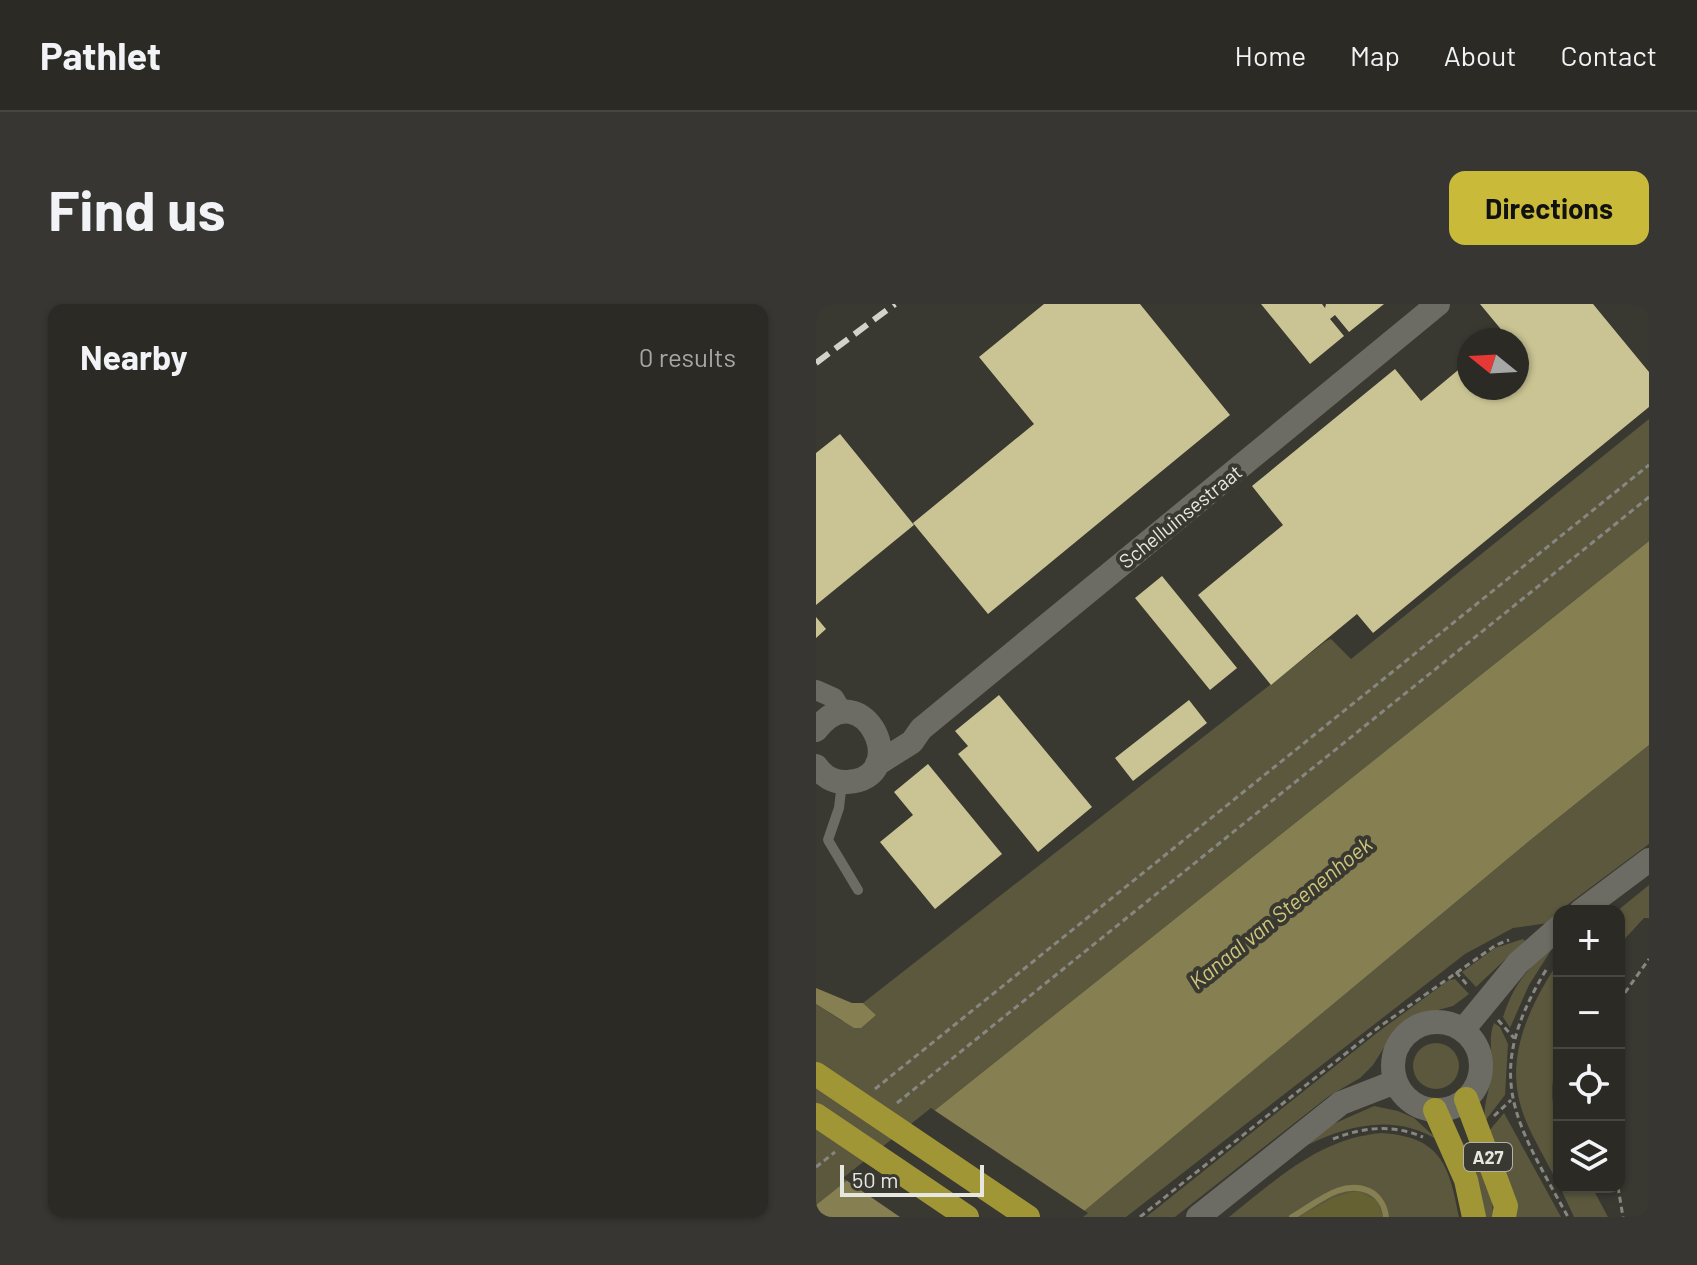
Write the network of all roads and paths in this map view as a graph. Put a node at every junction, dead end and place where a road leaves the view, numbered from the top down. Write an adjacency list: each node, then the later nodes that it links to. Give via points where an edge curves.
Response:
1 (1438, 304): 7 (street, Schelluinsestraat)
2 (1649, 465): 22 (path)
3 (1649, 497): 26 (path)
4 (816, 690): 5 (street, via 834,698)
5 (824, 717): 6 (street, via 862,716)
6 (875, 729): 7 (street); 8 (street, via 880,743)
7 (921, 729): 8 (street, Schelluinsestraat, via 912,742)
8 (877, 764): 10 (street, Schelluinsestraat, via 866,776)
9 (816, 766): 10 (street, via 826,777)
10 (842, 782): 12 (lane, via 828,840)
11 (1649, 860): 13 (street)
12 (858, 890)
13 (1589, 905)
14 (1553, 932): 19 (street, via 1518,963)
15 (1649, 959): 18 (path)
16 (1547, 968): 24 (path, via 1526,1003 1514,1038)
17 (1456, 972): 36 (path)
18 (1625, 993)
19 (1463, 1030): 21 (street, via 1434,1021 1413,1028 1394,1052); 23 (street, via 1481,1063 1476,1086)
20 (816, 1074): 35 (highway)
21 (1395, 1082): 25 (street, via 1411,1102); 37 (street, via 1341,1103)
22 (866, 1097)
23 (1466, 1099): 25 (street); 28 (highway, A27)
24 (1511, 1100): 28 (path); 40 (path)
25 (1435, 1110): 30 (highway, A27)
26 (887, 1111)
27 (816, 1115): 34 (highway)
28 (1479, 1132): 39 (highway, A27, via 1506,1206)
29 (1325, 1143): 30 (path, via 1382,1128 1410,1132 1439,1145)
30 (1451, 1143): 38 (highway, A27)
31 (840, 1149): 32 (path)
32 (816, 1167)
33 (1619, 1193): 41 (path)
34 (967, 1217)
35 (1028, 1217)
36 (1140, 1217)
37 (1198, 1217)
38 (1474, 1217)
39 (1504, 1217)
40 (1568, 1217)
41 (1623, 1217)

